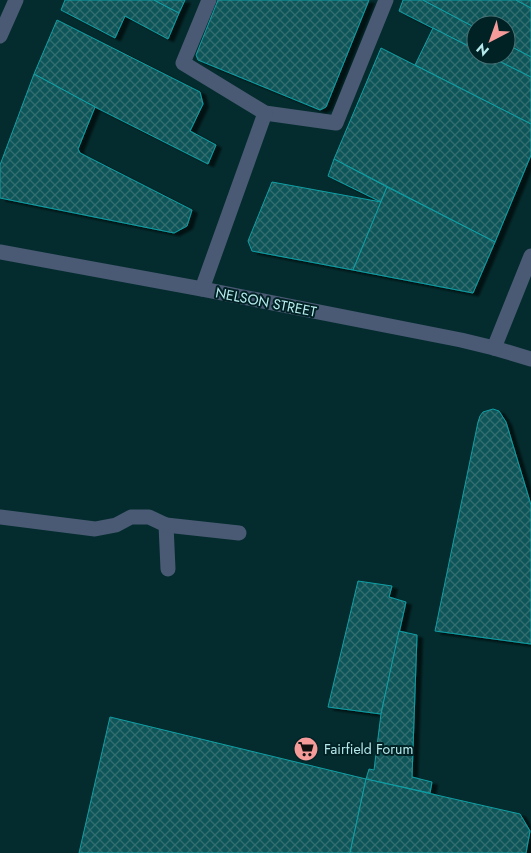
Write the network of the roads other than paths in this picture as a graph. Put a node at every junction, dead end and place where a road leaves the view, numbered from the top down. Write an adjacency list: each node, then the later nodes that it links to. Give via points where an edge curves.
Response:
1 (16, 0): 4 (street)
2 (209, 0): 5 (street, via 183,63)
3 (386, 0): 5 (street, via 336,123)
4 (0, 36)
5 (265, 113): 8 (street)
6 (0, 252): 8 (street, NELSON STREET)
7 (531, 256): 9 (street)
8 (202, 289): 9 (street, NELSON STREET)
9 (494, 348): 10 (street, NELSON STREET)
10 (531, 359)
11 (0, 518): 12 (street, via 95,529 116,525 131,517 148,517)
12 (166, 525): 13 (street); 14 (street)
13 (240, 533)
14 (168, 569)

